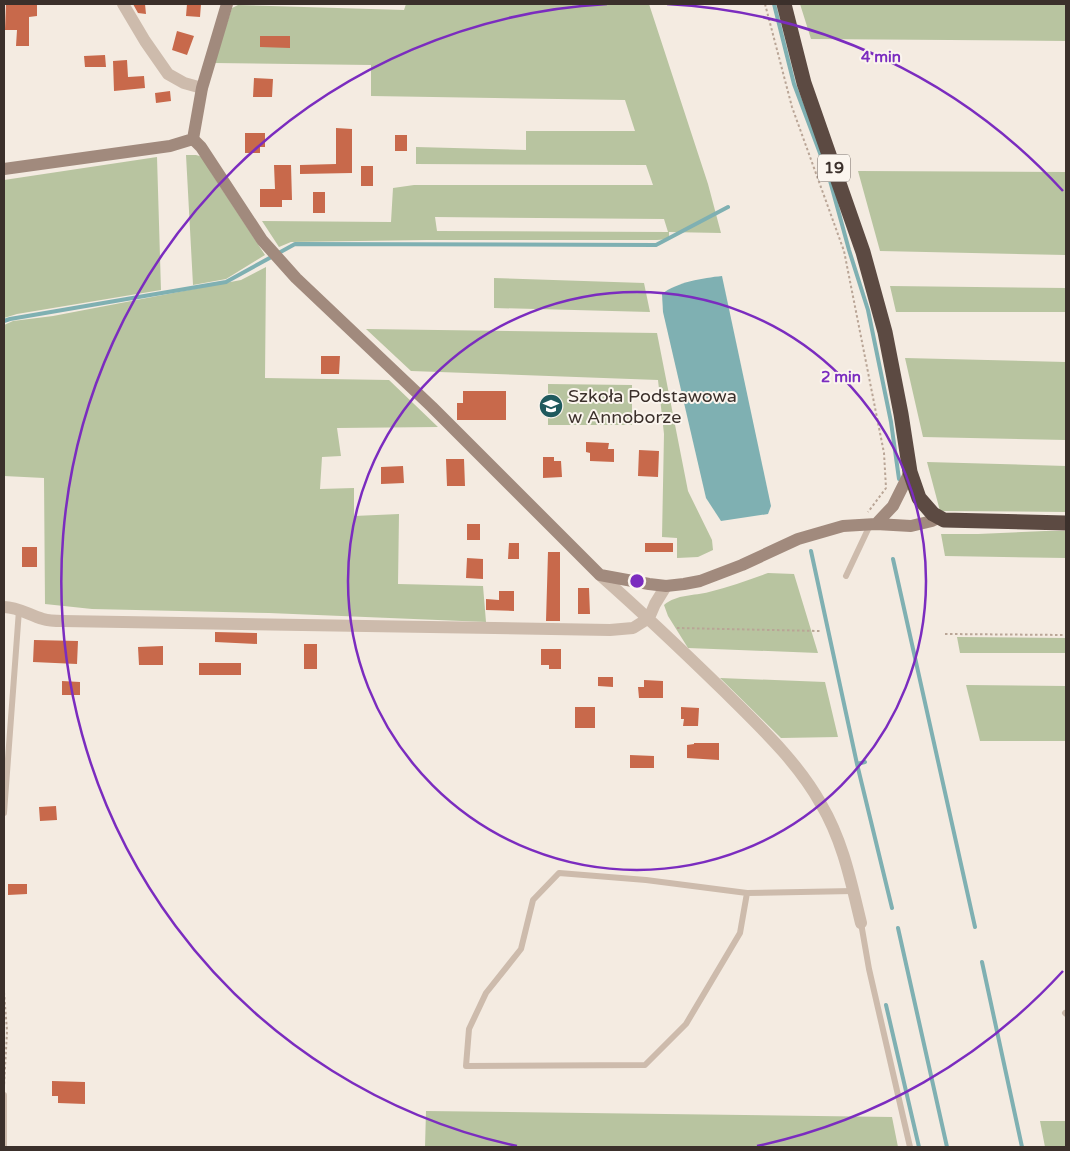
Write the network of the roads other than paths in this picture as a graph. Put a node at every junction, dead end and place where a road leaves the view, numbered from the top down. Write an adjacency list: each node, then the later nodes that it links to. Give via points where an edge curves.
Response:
1 (123, 4): 4 (street, via 168,74)
2 (227, 4): 4 (street)
3 (784, 4): 7 (highway, 19, via 804,83 860,243 885,332)
4 (202, 88): 5 (street)
5 (193, 139): 6 (street, via 170,146); 11 (street, via 262,240 296,278 432,407)
6 (4, 169)
7 (910, 472): 8 (highway, 19, via 919,498); 10 (street, via 893,506)
8 (938, 518): 9 (highway); 10 (street, via 911,526)
9 (1066, 523)
10 (873, 524): 12 (lane); 13 (street, via 843,526 798,539 700,581)
11 (600, 575): 13 (street); 16 (street)
12 (846, 576)
13 (666, 586): 16 (street)
14 (4, 607): 15 (street)
15 (19, 610): 16 (street, via 63,622 590,630 628,630); 17 (lane)
16 (650, 618): 18 (street, via 770,737 806,780 838,839)
17 (4, 813)
18 (853, 891): 19 (lane); 20 (street)
19 (747, 893): 19 (lane, via 559,873 533,900 521,949 486,993 469,1029 466,1066 645,1065 686,1024 740,934)
20 (861, 923): 23 (lane)
21 (4, 1095): 22 (lane)
22 (4, 1147)
23 (910, 1147)

